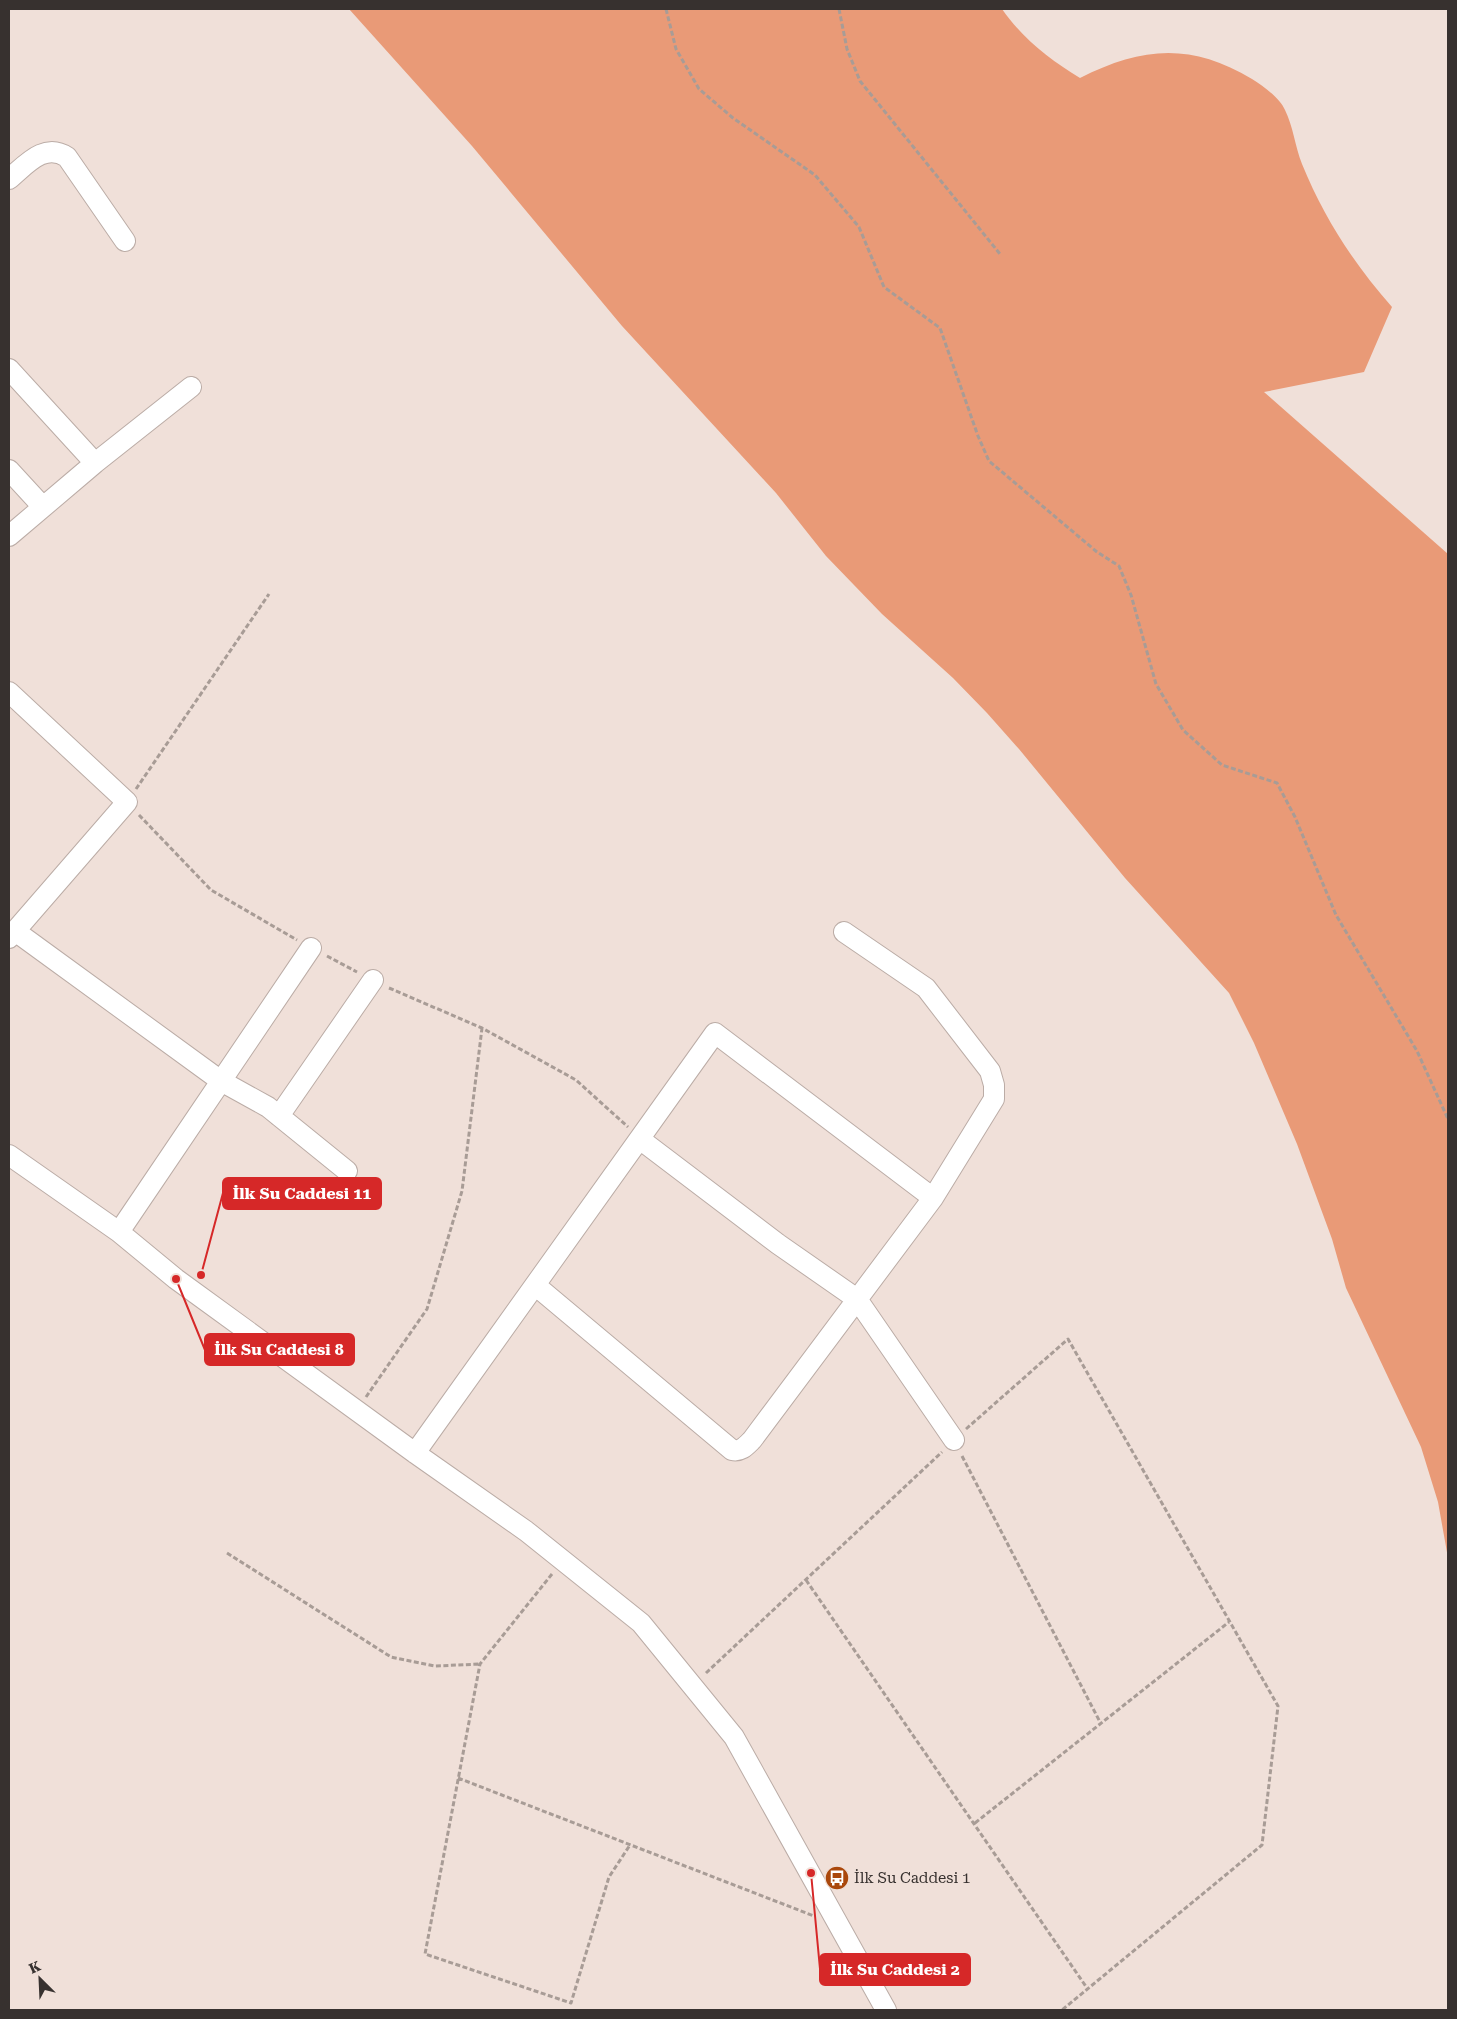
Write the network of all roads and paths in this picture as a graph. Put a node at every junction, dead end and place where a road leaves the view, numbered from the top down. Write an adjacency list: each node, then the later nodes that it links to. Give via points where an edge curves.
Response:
1 (666, 9): 22 (path, via 676,49 698,89 815,175 859,227 884,287 940,328 990,461 1097,552 1119,566 1131,595 1156,684 1183,730 1222,765 1277,783 1295,817 1336,915 1417,1051)
2 (839, 9): 5 (path, via 847,49 860,81)
3 (9, 179): 4 (street, via 40,154 61,152 67,156)
4 (125, 241)
5 (1000, 254)
6 (9, 369): 8 (street)
7 (191, 386): 8 (street)
8 (96, 463): 10 (street)
9 (9, 470): 10 (street)
10 (43, 507): 11 (street)
11 (9, 536)
12 (269, 594): 14 (path)
13 (9, 692): 14 (street)
14 (127, 802): 16 (street); 17 (path, via 211,890)
15 (844, 932): 26 (street, via 926,988 990,1071 994,1099)
16 (12, 934): 20 (street)
17 (311, 948): 18 (path); 20 (street)
18 (373, 980): 19 (path); 21 (street)
19 (482, 1028): 23 (path, via 576,1080); 30 (path, via 462,1191 427,1309)
20 (222, 1080): 21 (street); 27 (street)
21 (278, 1116): 25 (street)
22 (1448, 1119)
23 (641, 1140): 26 (street, via 715,1033); 28 (street); 29 (street, via 778,1244)
24 (9, 1155): 27 (street)
25 (347, 1172)
26 (933, 1198): 29 (street)
27 (119, 1232): 30 (street, via 176,1279)
28 (535, 1285): 29 (street, via 679,1407 737,1451 752,1440); 32 (street)
29 (857, 1299): 31 (street)
30 (357, 1410): 32 (street)
31 (954, 1440): 35 (path); 36 (path, via 1068,1339); 39 (path)
32 (416, 1453): 34 (street)
33 (227, 1553): 37 (path, via 391,1658 435,1666)
34 (563, 1560): 37 (path); 38 (street, via 641,1623)
35 (806, 1580): 38 (path); 41 (path)
36 (1229, 1622): 39 (path); 44 (path, via 1278,1706 1262,1845)
37 (480, 1664): 40 (path)
38 (692, 1686): 43 (street, via 734,1737)
39 (1100, 1722): 41 (path)
40 (458, 1778): 42 (path); 42 (path, via 425,1954 571,2002 609,1877)
41 (975, 1823): 44 (path)
42 (630, 1845): 43 (path)
43 (841, 1927): 45 (street)
44 (1087, 1988): 46 (path)
45 (886, 2010)
46 (1062, 2010)

